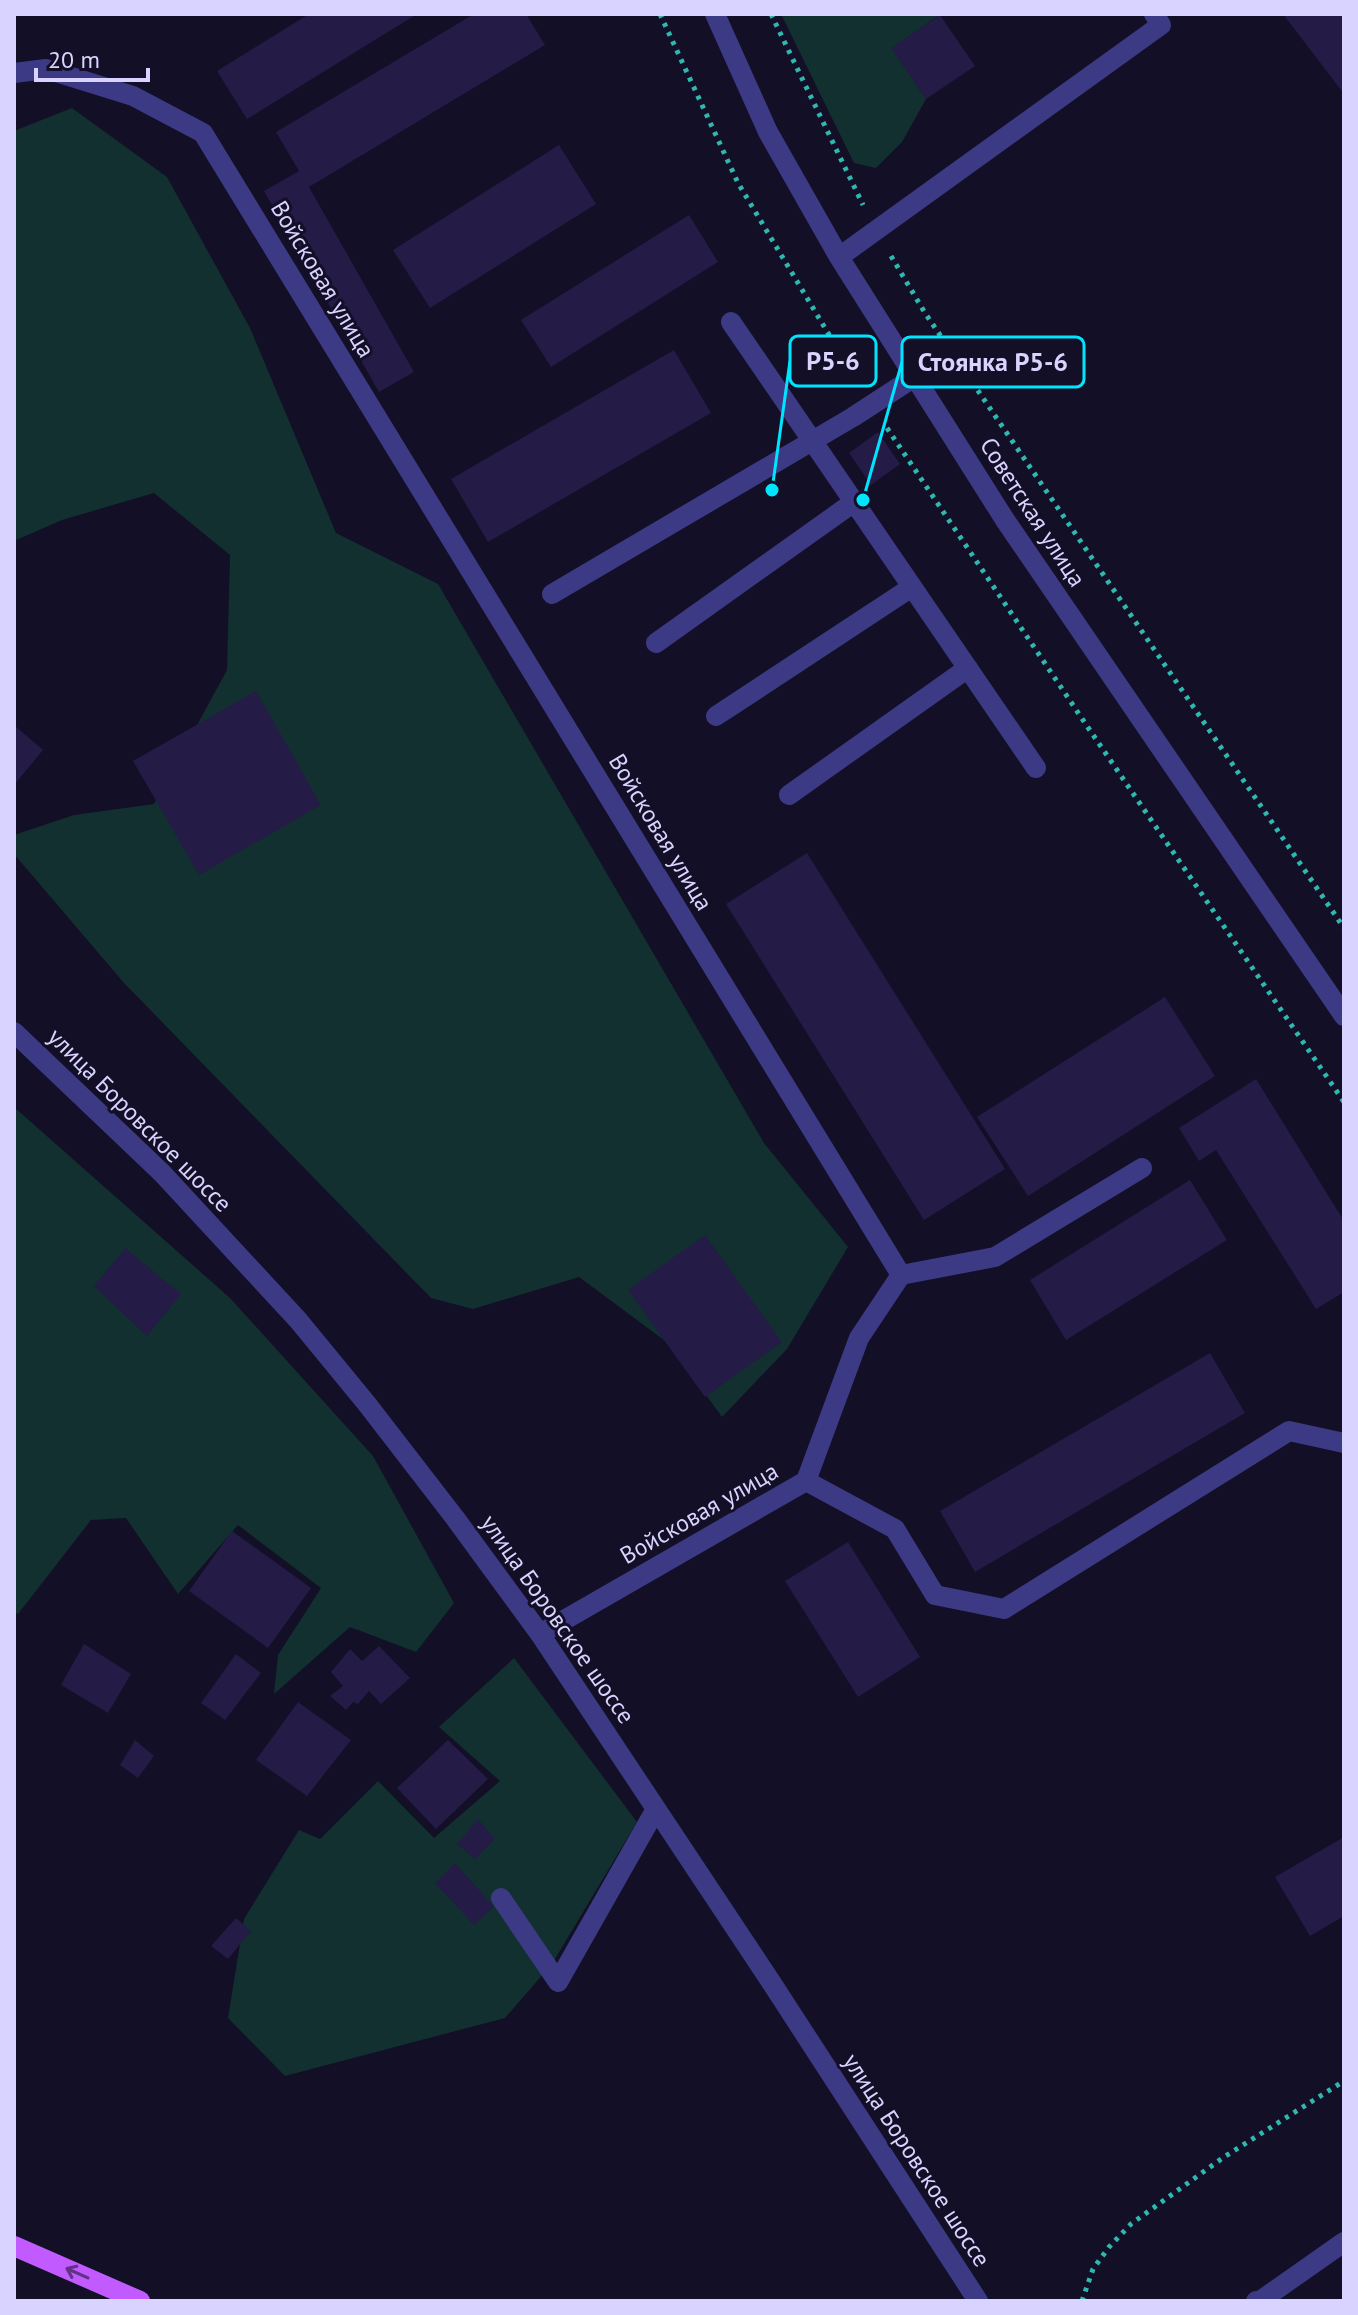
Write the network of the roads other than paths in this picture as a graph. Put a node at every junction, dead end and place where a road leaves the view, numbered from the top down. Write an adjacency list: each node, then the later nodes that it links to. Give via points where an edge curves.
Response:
1 (715, 14): 4 (street, Советская улица, via 768,132)
2 (1154, 14): 4 (street, via 1161,25)
3 (14, 73): 19 (street, Войсковая улица, via 46,69 133,96 203,133)
4 (839, 257): 6 (street, Советская улица)
5 (731, 322): 7 (street)
6 (916, 376): 7 (street); 16 (street, Советская улица, via 1005,520)
7 (813, 441): 8 (street); 10 (street)
8 (854, 502): 9 (street); 11 (street)
9 (912, 587): 12 (street); 13 (street)
10 (552, 594)
11 (656, 643)
12 (968, 668): 14 (street); 15 (street)
13 (716, 716)
14 (1036, 768)
15 (789, 795)
16 (1344, 1016)
17 (14, 1032): 22 (street, улица Боровское шоссе, via 162,1173 298,1320)
18 (1142, 1168): 19 (street, via 995,1257)
19 (901, 1275): 21 (street, Войсковая улица, via 859,1338)
20 (1344, 1443): 21 (street, via 1289,1431 1004,1609 935,1595 895,1529)
21 (806, 1481): 22 (street, Войсковая улица)
22 (540, 1634): 23 (street, улица Боровское шоссе)
23 (656, 1809): 24 (street, via 558,1982); 28 (street, улица Боровское шоссе)
24 (501, 1898)
25 (1344, 2242): 29 (street)
26 (14, 2246): 27 (main road, one-way to 26)
27 (140, 2301)
28 (978, 2301)
29 (1259, 2301)

